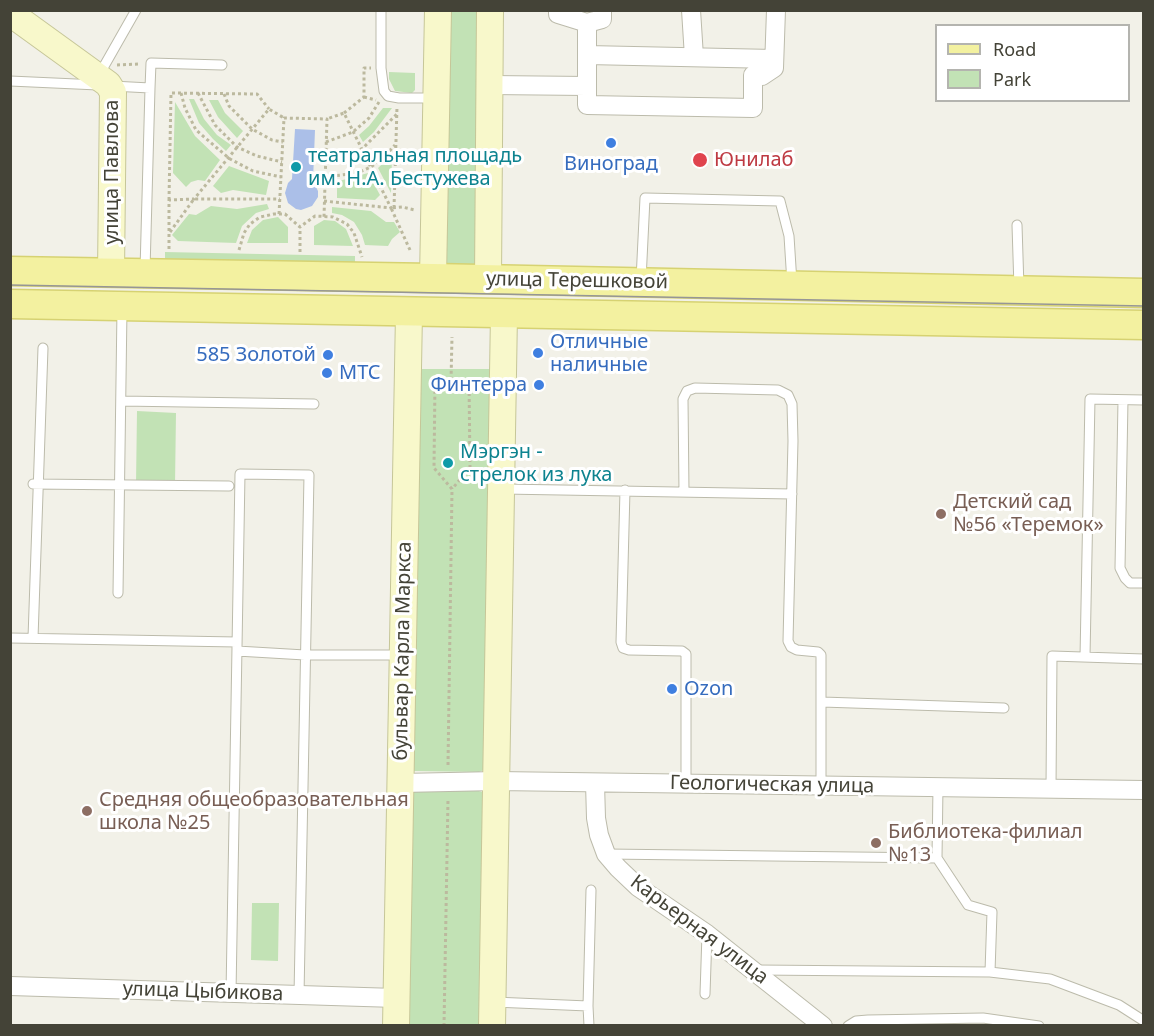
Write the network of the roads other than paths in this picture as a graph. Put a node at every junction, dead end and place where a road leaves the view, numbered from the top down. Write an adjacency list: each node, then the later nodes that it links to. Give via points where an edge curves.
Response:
1 (136, 10): 16 (lane)
2 (381, 10): 20 (lane, via 381,68 387,96)
3 (438, 10): 20 (street)
4 (490, 10): 17 (street)
5 (558, 10): 10 (street, via 558,14)
6 (602, 10): 10 (street, via 602,19)
7 (690, 10): 12 (street)
8 (776, 10): 14 (street, via 774,68 762,76)
9 (10, 13): 16 (street, улица Павлова)
10 (587, 23): 11 (street)
11 (587, 55): 12 (street); 18 (street)
12 (694, 57): 14 (street)
13 (222, 65): 19 (lane, via 151,63)
14 (753, 67): 18 (street, via 753,108 587,105)
15 (10, 81): 16 (lane)
16 (104, 82): 19 (lane); 23 (street, улица Павлова, via 113,94)
17 (490, 85): 18 (street); 26 (street)
18 (587, 86)
19 (150, 88): 24 (lane)
20 (436, 98): 25 (street)
21 (1017, 225): 29 (lane)
22 (10, 271): 23 (main road, улица Терешковой)
23 (111, 273): 24 (main road, улица Терешковой); 32 (main road)
24 (145, 274): 25 (main road, улица Терешковой)
25 (432, 278): 26 (main road, улица Терешковой)
26 (488, 279): 27 (main road, улица Терешковой)
27 (641, 283): 28 (main road, улица Терешковой); 28 (lane, via 645,198 780,201 789,236)
28 (792, 285): 29 (main road, улица Терешковой)
29 (1019, 290): 30 (main road, улица Терешковой)
30 (1143, 293)
31 (10, 304): 32 (main road, улица Терешковой)
32 (116, 306): 33 (main road, улица Терешковой); 37 (lane)
33 (409, 313): 34 (main road, улица Терешковой); 54 (street, бульвар Карла Маркса)
34 (504, 314): 35 (main road, улица Терешковой); 44 (street)
35 (1143, 326)
36 (43, 348): 41 (lane)
37 (120, 400): 40 (lane); 42 (lane)
38 (1123, 400): 39 (lane); 48 (lane, via 1120,568 1130,583); 55 (lane, via 1090,399)
39 (1143, 400)
40 (314, 404)
41 (36, 484): 42 (lane); 51 (lane)
42 (120, 484): 43 (lane); 49 (lane)
43 (229, 486)
44 (501, 489): 45 (lane); 59 (street)
45 (625, 490): 46 (lane); 62 (lane, via 621,642 629,650 686,654)
46 (684, 492): 47 (lane); 47 (lane, via 683,399 687,391 695,388 778,390 788,395 792,404)
47 (792, 494): 57 (lane, via 788,641 797,650 821,655)
48 (1143, 583)
49 (118, 593)
50 (10, 638): 51 (lane)
51 (33, 638): 52 (lane)
52 (237, 647): 53 (lane); 53 (lane, via 240,474 309,475); 74 (lane)
53 (305, 655): 54 (lane); 76 (lane)
54 (403, 655): 60 (street, бульвар Карла Маркса)
55 (1085, 657): 56 (lane); 65 (lane, via 1052,656)
56 (1143, 659)
57 (822, 702): 58 (lane); 63 (lane)
58 (1004, 708)
59 (497, 781): 60 (street, Геологическая улица); 61 (street, Геологическая улица); 79 (street)
60 (401, 783): 77 (street, бульвар Карла Маркса)
61 (595, 783): 62 (street, Геологическая улица); 67 (street, Карьерная улица, via 596,818)
62 (686, 784): 63 (street, Геологическая улица)
63 (821, 785): 64 (street, Геологическая улица)
64 (938, 786): 65 (street, Геологическая улица); 68 (lane)
65 (1051, 788): 66 (street, Геологическая улица)
66 (1143, 790)
67 (606, 854): 68 (lane); 70 (street, Карьерная улица, via 638,887)
68 (937, 858): 72 (lane, via 968,905 992,912)
69 (591, 890): 78 (lane)
70 (707, 934): 71 (street, Карьерная улица); 75 (lane)
71 (754, 970): 72 (lane); 81 (street, Карьерная улица)
72 (990, 972): 80 (lane, via 1050,980 1119,1005)
73 (10, 986): 74 (street, улица Цыбикова)
74 (231, 993): 76 (street, улица Цыбикова)
75 (705, 994)
76 (299, 995): 77 (street, улица Цыбикова)
77 (396, 998): 82 (street, бульвар Карла Маркса)
78 (588, 1006): 79 (lane); 83 (lane)
79 (492, 1014)
80 (1143, 1021)
81 (822, 1024)
82 (396, 1026)
83 (589, 1026)
84 (849, 1026): 85 (lane, via 868,1020 982,1018)
85 (1039, 1026)

